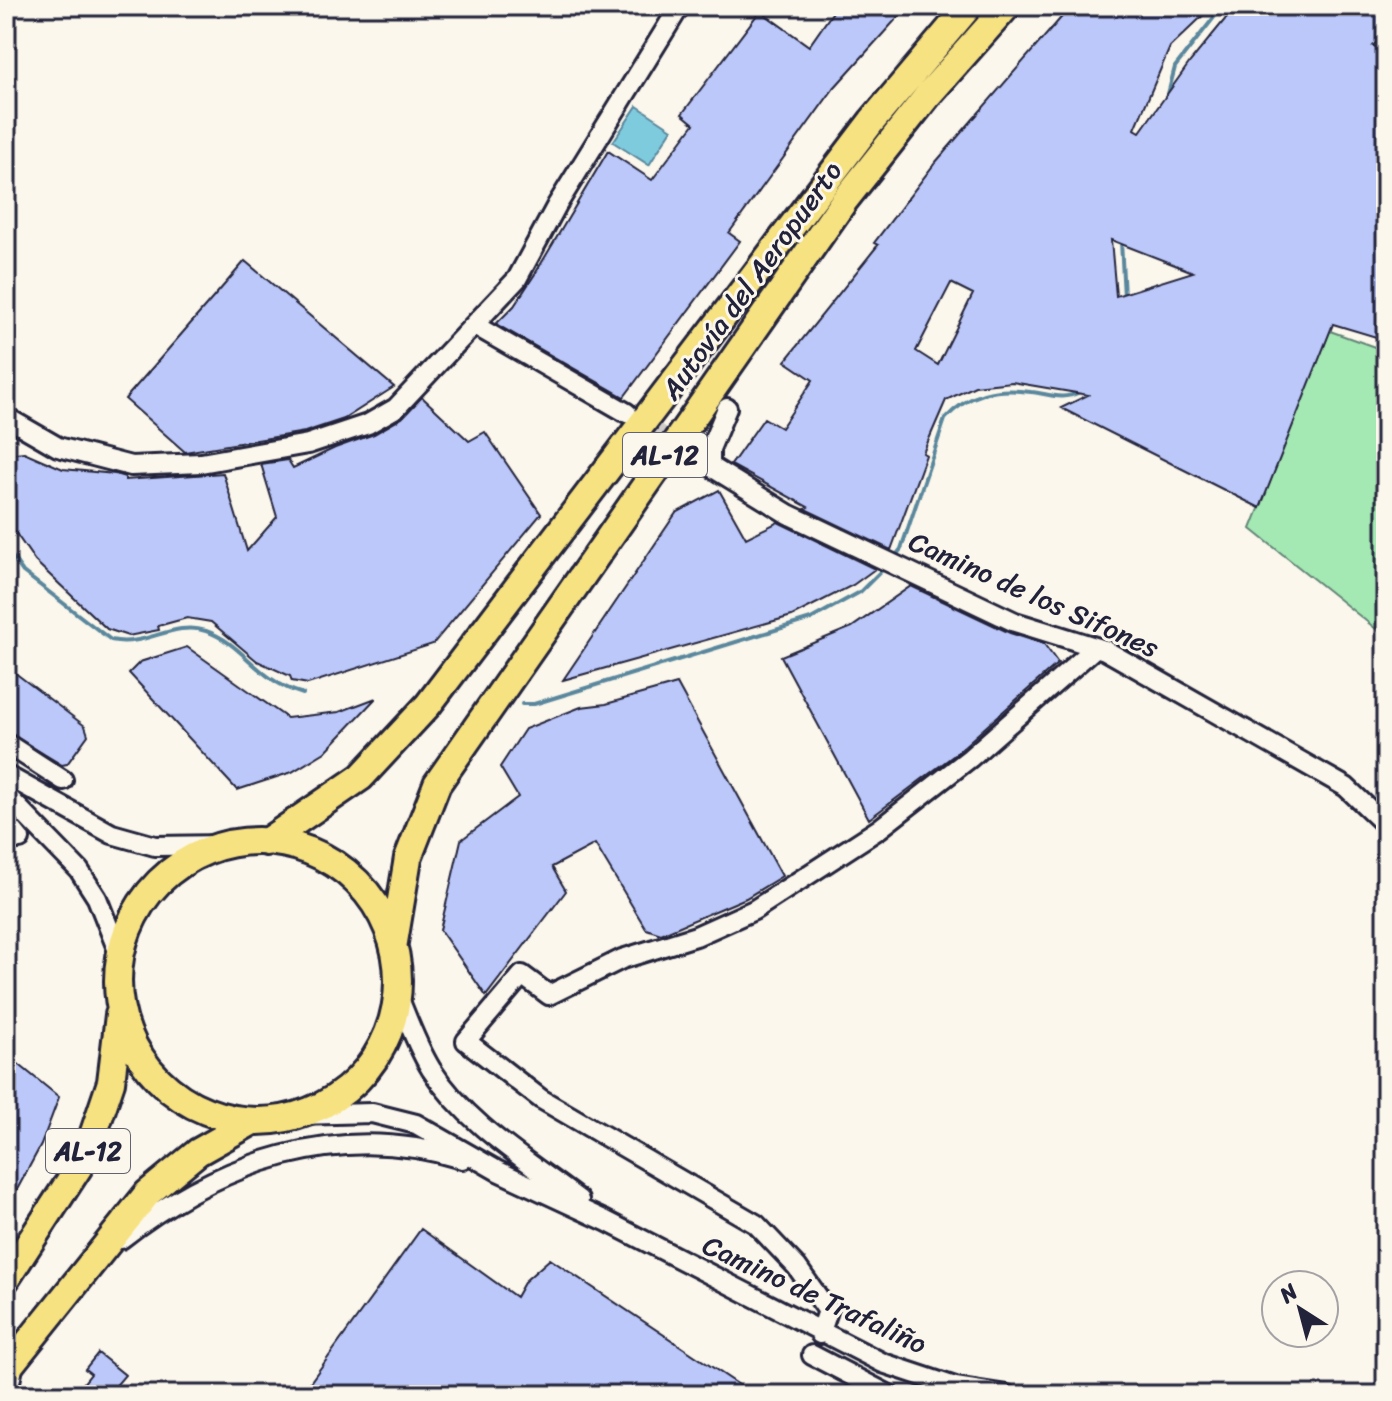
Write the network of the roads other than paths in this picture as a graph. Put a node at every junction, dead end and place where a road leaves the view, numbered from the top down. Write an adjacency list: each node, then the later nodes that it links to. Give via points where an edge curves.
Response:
1 (680, 6): 4 (street, via 517,279)
2 (969, 6): 18 (highway, Autovía del Aeropuerto / AL-12, via 872,121 428,705 361,777)
3 (1007, 6): 20 (highway, Autovía del Aeropuerto / AL-12, via 844,201 461,748 423,814 408,858)
4 (476, 326): 6 (street); 7 (street, via 396,408 368,424 308,444 201,463 131,466 58,447)
5 (727, 408): 9 (street, via 710,449)
6 (627, 413)
7 (6, 417)
8 (692, 455): 9 (street, Camino de los Sifones)
9 (710, 465): 10 (street, Camino de los Sifones, via 788,514 1015,622)
10 (1095, 648): 16 (street, Camino de los Sifones, via 1346,787); 30 (street, via 970,758 879,829 754,910 696,936 622,959 549,995 522,975 466,1041 541,1099 756,1224 797,1267 828,1311)
11 (6, 743): 13 (street)
12 (6, 775): 19 (street, via 112,834 155,846)
13 (63, 780)
14 (6, 795): 21 (street, via 79,870 97,898)
15 (6, 822): 17 (street)
16 (1386, 825)
17 (20, 839)
18 (266, 842): 19 (highway, AL-12); 20 (highway, AL-12, via 306,848 336,863 381,911)
19 (225, 845): 21 (highway, AL-12, via 188,860 156,885 133,918)
20 (394, 942): 22 (highway, AL-12)
21 (120, 956): 23 (highway, AL-12)
22 (398, 996): 24 (highway, AL-12, via 391,1028 355,1082 329,1102); 27 (street, via 418,1046 455,1099 483,1127)
23 (120, 1003): 25 (highway, AL-12, via 131,1040 151,1072 180,1097 215,1114); 29 (highway, AL-12, via 111,1082 86,1156)
24 (298, 1115): 25 (highway, AL-12); 26 (street, via 395,1117)
25 (253, 1121): 28 (highway, AL-12, via 173,1169)
26 (498, 1171): 27 (street); 28 (street, via 381,1142 296,1151 243,1166 190,1191)
27 (606, 1221): 30 (street, Camino de Trafaliño)
28 (91, 1263): 32 (highway, AL-12)
29 (6, 1279)
30 (820, 1334): 35 (street, Camino de Trafaliño, via 955,1387)
31 (812, 1355): 34 (street)
32 (10, 1364): 33 (street)
33 (7, 1395)
34 (889, 1395)
35 (1007, 1395)

